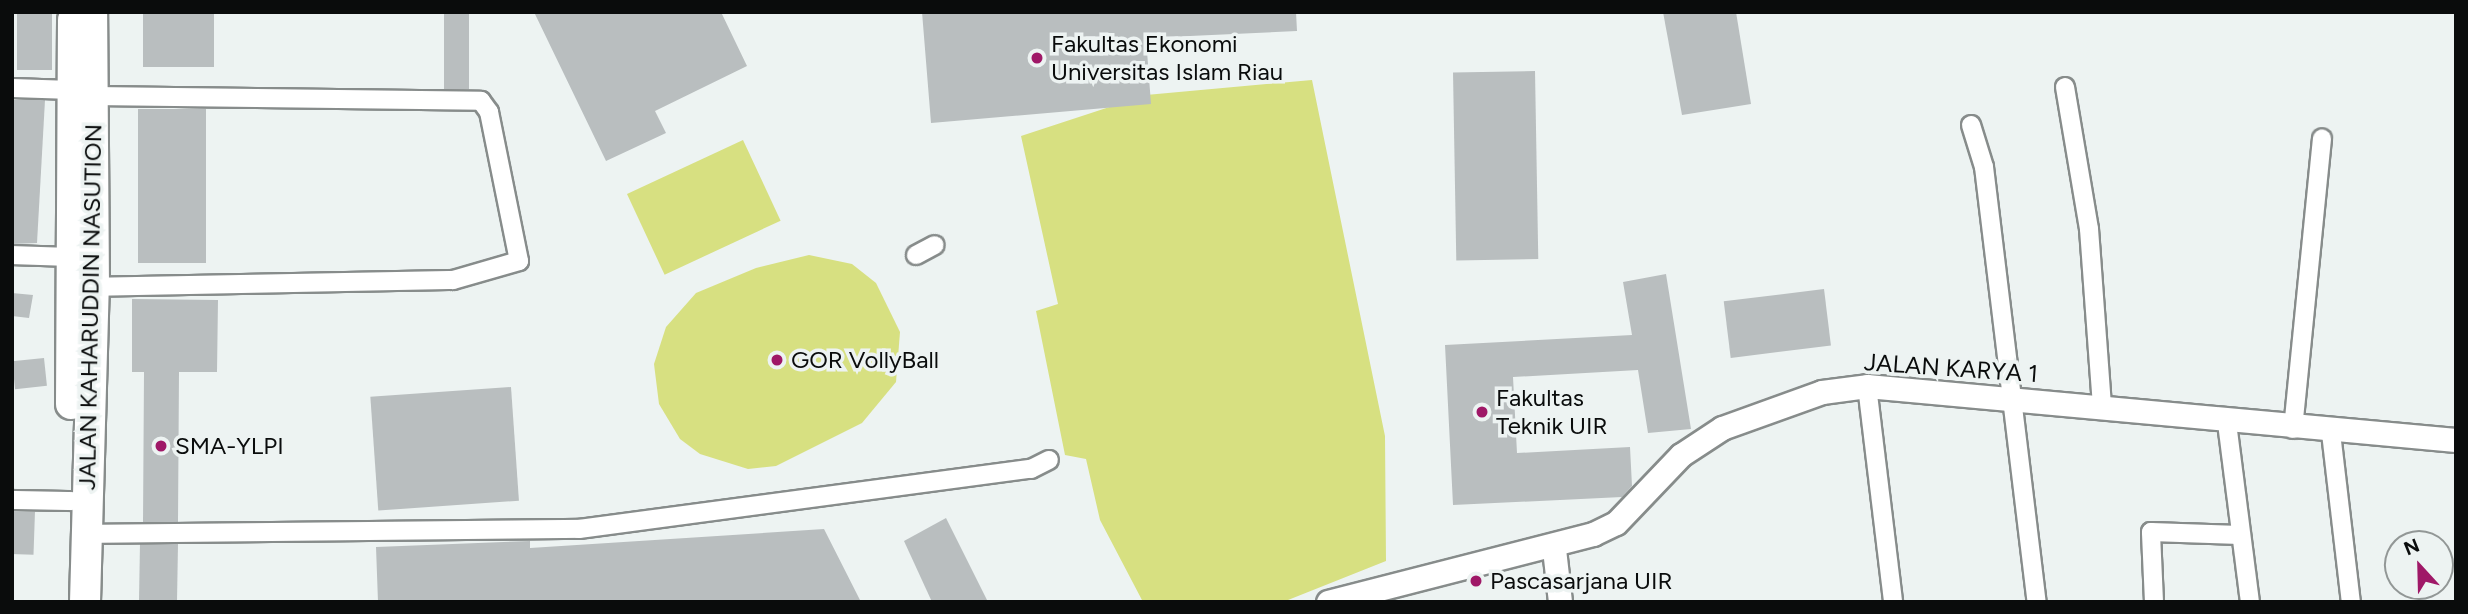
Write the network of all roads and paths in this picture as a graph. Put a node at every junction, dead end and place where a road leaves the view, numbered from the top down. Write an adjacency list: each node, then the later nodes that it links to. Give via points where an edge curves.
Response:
1 (73, 12): 5 (highway, JALAN KAHARUDDIN NASUTION)
2 (93, 12): 5 (highway, JALAN KAHARUDDIN NASUTION)
3 (2065, 87): 15 (street, via 2089,229)
4 (12, 88): 5 (street)
5 (83, 93): 11 (highway, JALAN KAHARUDDIN NASUTION); 12 (highway, JALAN KAHARUDDIN NASUTION); 12 (street, via 481,101 489,111 519,261 453,280)
6 (1971, 125): 14 (street, via 1984,167)
7 (2322, 138): 17 (street)
8 (935, 245): 10 (street)
9 (12, 255): 11 (street)
10 (916, 256)
11 (69, 257): 22 (highway, JALAN KAHARUDDIN NASUTION)
12 (94, 287): 23 (highway, JALAN KAHARUDDIN NASUTION)
13 (1867, 386): 14 (street, JALAN KARYA 1); 25 (street, JALAN KARYA 1, via 1822,392 1721,428 1681,455 1616,523); 30 (street)
14 (2012, 397): 15 (street, JALAN KARYA 1); 31 (street)
15 (2102, 407): 16 (street, JALAN KARYA 1)
16 (2227, 423): 17 (street, JALAN KARYA 1); 24 (street)
17 (2293, 429): 18 (street, JALAN KARYA 1)
18 (2331, 433): 19 (street, JALAN KARYA 1); 34 (street)
19 (2456, 440)
20 (1049, 460): 23 (street, via 1031,469 579,529)
21 (12, 500): 22 (street)
22 (72, 501): 26 (highway, JALAN KAHARUDDIN NASUTION)
23 (86, 534): 27 (highway, JALAN KAHARUDDIN NASUTION)
24 (2240, 535): 32 (street, via 2151,532); 33 (street)
25 (1554, 549): 28 (street, JALAN KARYA 1); 29 (street)
26 (68, 602)
27 (85, 602)
28 (1328, 602)
29 (1560, 602)
30 (1893, 602)
31 (2037, 602)
32 (2154, 602)
33 (2250, 602)
34 (2351, 602)

